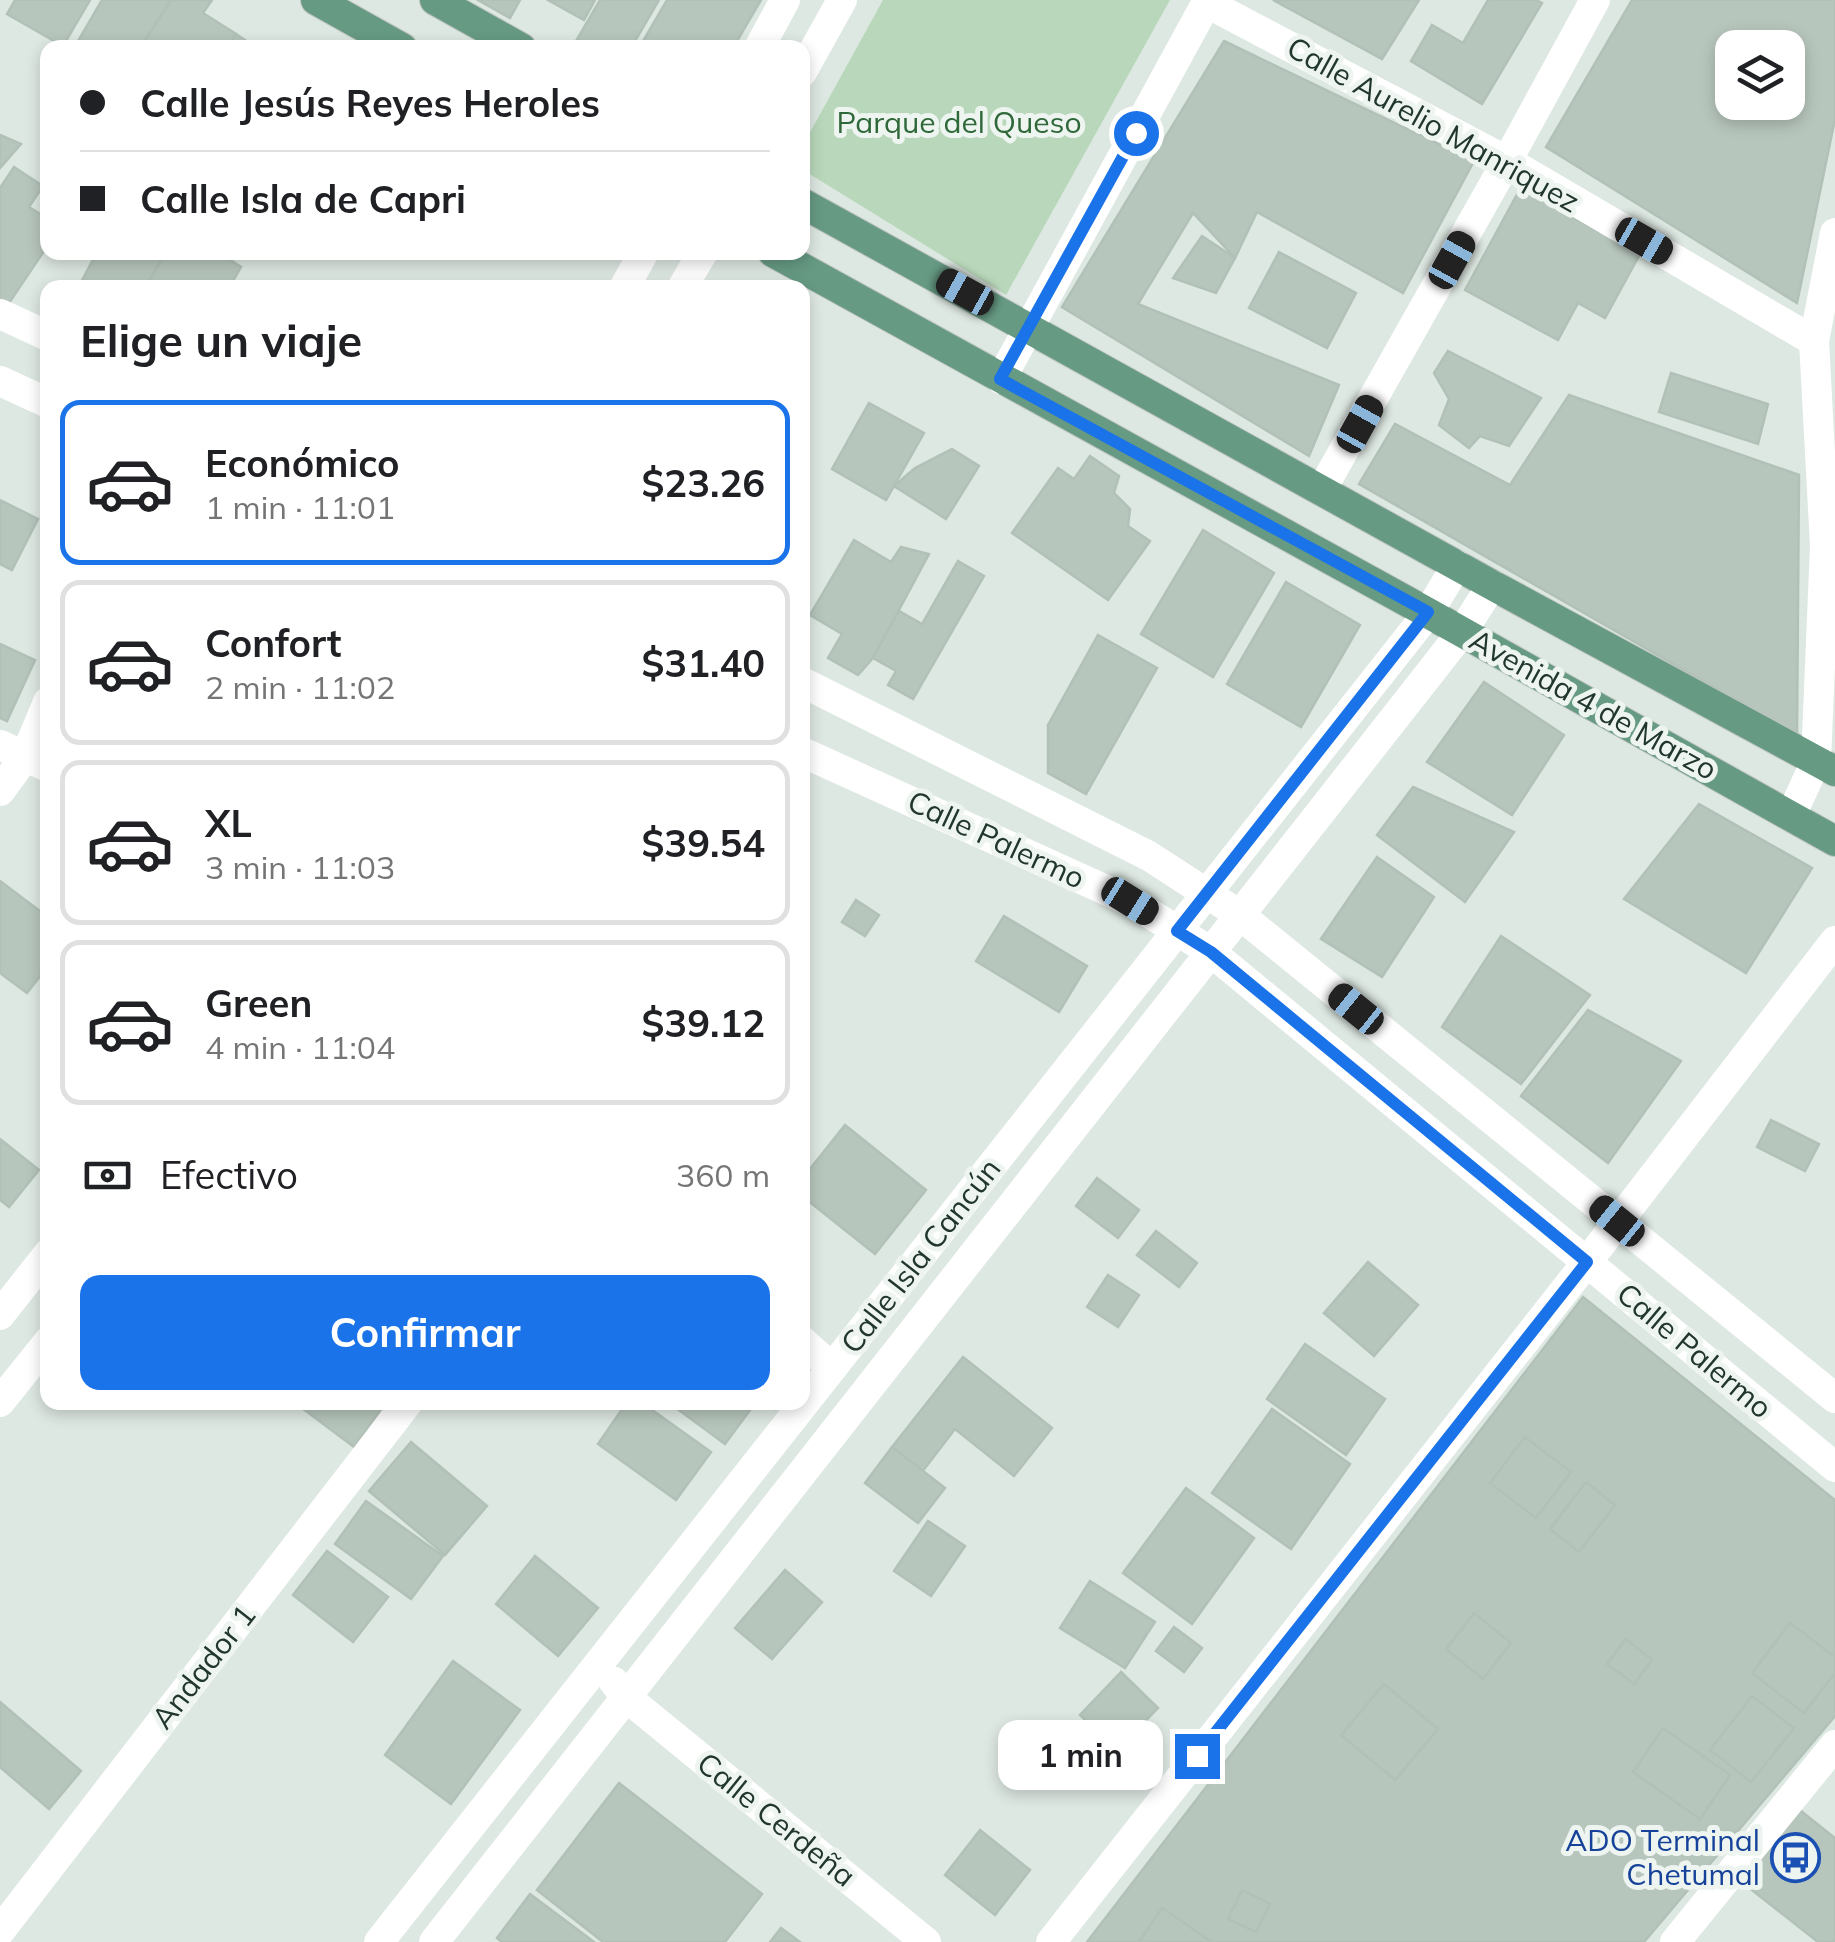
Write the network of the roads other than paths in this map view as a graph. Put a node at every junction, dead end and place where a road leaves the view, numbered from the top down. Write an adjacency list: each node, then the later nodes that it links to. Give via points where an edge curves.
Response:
1 (316, 0): 7 (main road)
2 (435, 0): 8 (main road)
3 (786, 0): 9 (street)
4 (842, 0): 10 (street)
5 (1595, 0): 11 (street)
6 (1207, 1): 11 (street, Calle Aurelio Manriquez); 16 (street)
7 (388, 40)
8 (507, 40)
9 (764, 40)
10 (810, 58)
11 (1507, 161): 18 (street, Calle Aurelio Manriquez); 22 (street)
12 (810, 207): 16 (main road, Avenida 4 de Marzo)
13 (1835, 233): 18 (street)
14 (786, 260): 19 (main road, Avenida 4 de Marzo)
15 (0, 314): 17 (street)
16 (1030, 328): 19 (street); 22 (main road, Avenida 4 de Marzo)
17 (40, 332)
18 (1814, 341): 23 (street)
19 (1000, 379): 26 (main road, Avenida 4 de Marzo)
20 (0, 381): 21 (street)
21 (40, 399)
22 (1322, 489): 24 (main road, Avenida 4 de Marzo)
23 (1830, 542): 32 (street)
24 (1457, 565): 25 (main road, Avenida 4 de Marzo); 26 (street, Calle Isla Cancún)
25 (1492, 585): 27 (street, Calle Isla Cancún); 32 (main road, Avenida 4 de Marzo)
26 (1428, 612): 27 (main road, Avenida 4 de Marzo); 36 (street, Calle Isla Cancún)
27 (1462, 632): 34 (main road, Avenida 4 de Marzo); 37 (street, Calle Isla Cancún)
28 (810, 686): 36 (street, Calle Palermo, via 1149,856)
29 (40, 720): 31 (street)
30 (810, 756): 38 (street, Calle Palermo, via 1130,901)
31 (24, 757): 33 (street)
32 (1825, 766): 34 (street)
33 (0, 791)
34 (1791, 816): 35 (main road, Avenida 4 de Marzo)
35 (1835, 841)
36 (1207, 892): 37 (street, Calle Palermo); 38 (street, Calle Isla Cancún)
37 (1240, 915): 40 (street, Calle Isla Cancún); 41 (street, Calle Palermo)
38 (1177, 931): 40 (street, Calle Palermo); 47 (street, Calle Isla Cancún)
39 (1835, 941): 41 (street)
40 (1211, 952): 42 (street, Calle Palermo); 55 (street, Calle Isla Cancún)
41 (1617, 1221): 42 (street); 49 (street, Calle Palermo)
42 (1587, 1262): 53 (street, Calle Palermo); 61 (street)
43 (40, 1264): 44 (street)
44 (0, 1315)
45 (810, 1348): 47 (street)
46 (40, 1352): 50 (street)
47 (832, 1368): 48 (street, Calle Isla Cancún)
48 (810, 1396)
49 (1835, 1398)
50 (0, 1402)
51 (402, 1410): 57 (street, Andador 1)
52 (799, 1410): 54 (street, Calle Isla Cancún)
53 (1835, 1467)
54 (599, 1662): 55 (street, Calle Cerdeña); 58 (street, Calle Isla Cancún)
55 (626, 1697): 59 (street, Calle Isla Cancún); 60 (street, Calle Cerdeña)
56 (1835, 1745): 62 (street)
57 (0, 1931)
58 (379, 1942)
59 (434, 1942)
60 (926, 1942)
61 (1051, 1942)
62 (1675, 1942)

